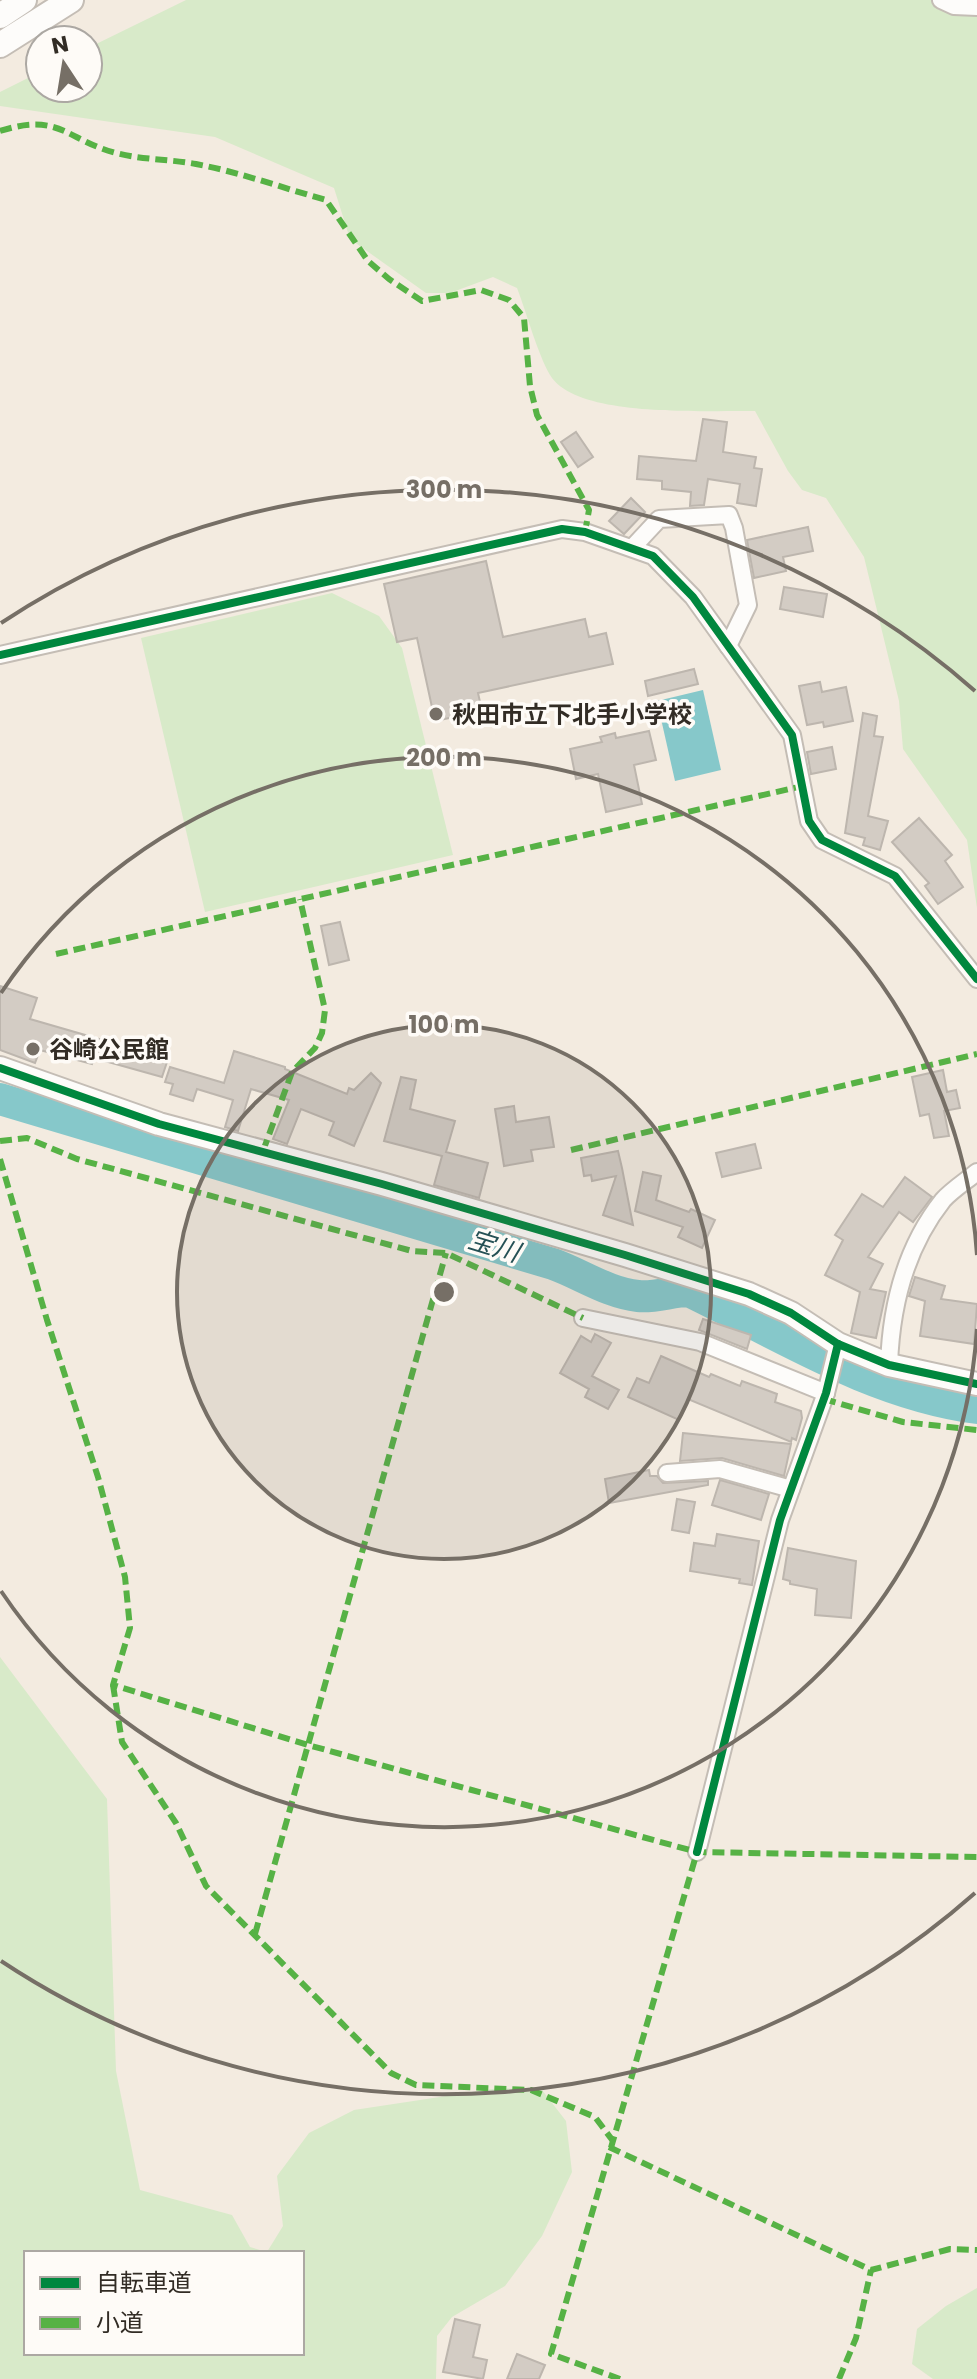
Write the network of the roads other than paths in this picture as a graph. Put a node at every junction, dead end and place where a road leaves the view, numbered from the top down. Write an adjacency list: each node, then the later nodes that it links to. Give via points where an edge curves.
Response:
1 (24, 0): 5 (main road)
2 (71, 0): 6 (main road)
3 (941, 0): 4 (street)
4 (977, 7)
5 (0, 16)
6 (0, 45)
7 (632, 548): 8 (street, via 653,556 693,597); 8 (street, via 659,519 729,515 748,605); 9 (street, via 562,529)
8 (728, 646): 10 (street, via 792,735 815,832 895,876)
9 (0, 655)
10 (977, 979)
11 (0, 1068): 14 (street, via 159,1124 355,1176 749,1294 791,1313)
12 (977, 1172): 15 (street, via 944,1199 905,1263 890,1328)
13 (583, 1318): 17 (street, via 700,1342)
14 (837, 1349): 15 (street); 17 (street)
15 (889, 1365): 16 (street)
16 (977, 1384)
17 (828, 1388): 19 (street)
18 (667, 1473): 19 (street, via 720,1469)
19 (791, 1489): 20 (street)
20 (697, 1852)

